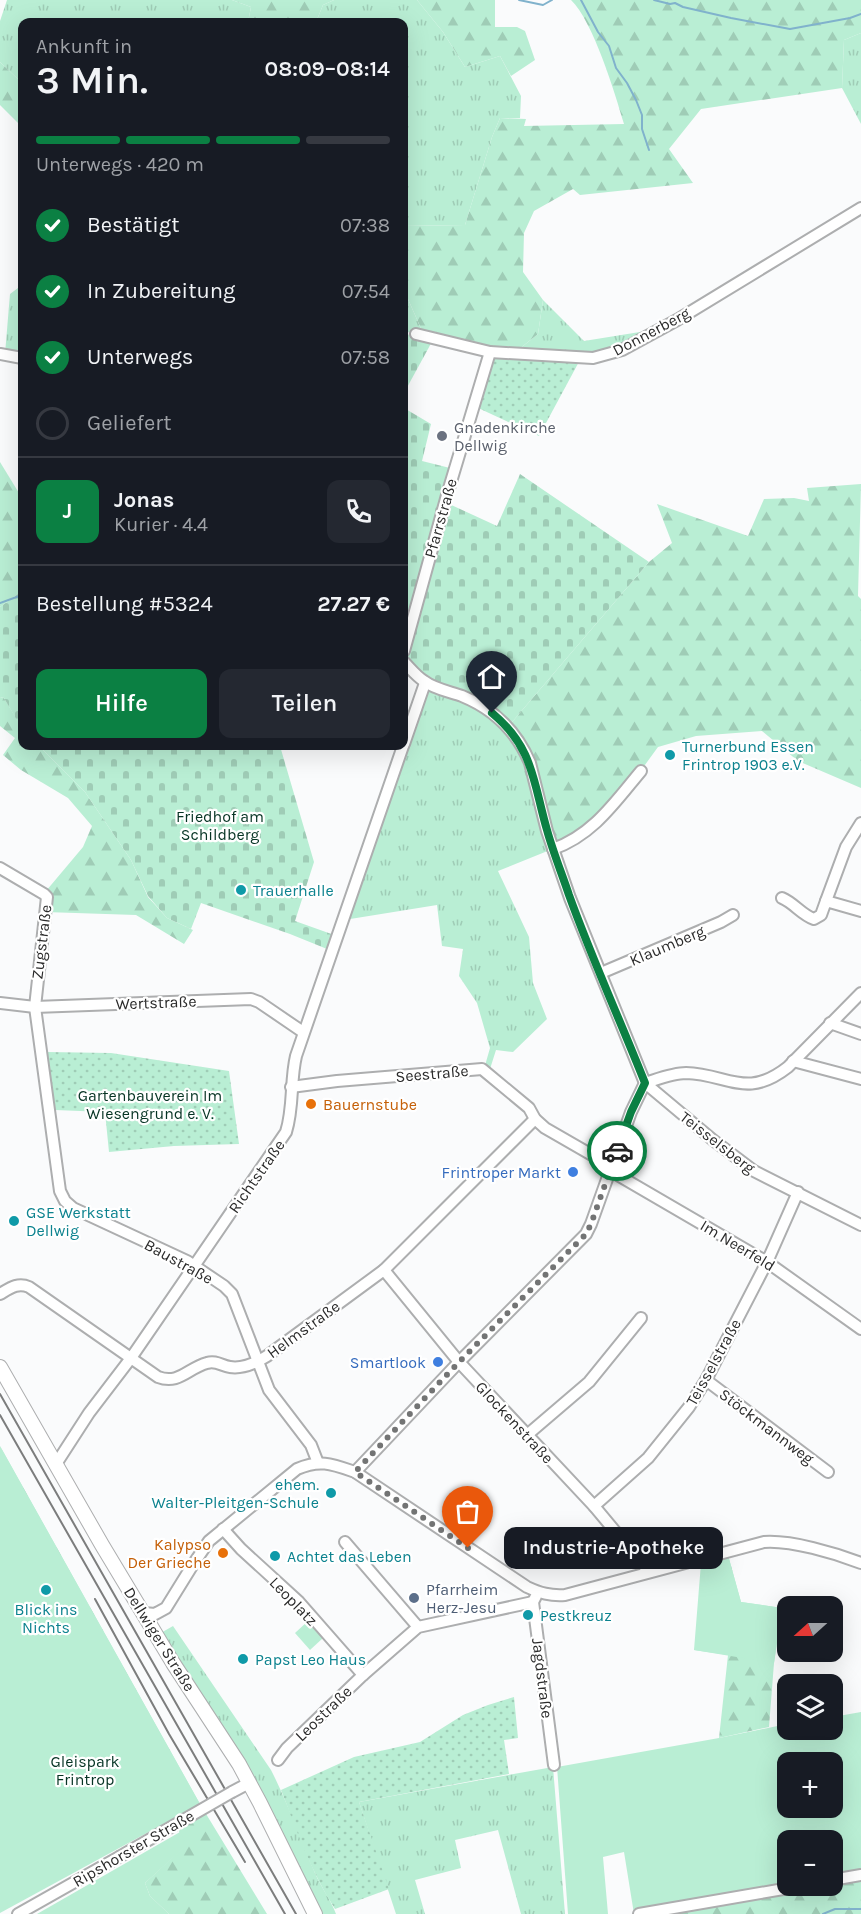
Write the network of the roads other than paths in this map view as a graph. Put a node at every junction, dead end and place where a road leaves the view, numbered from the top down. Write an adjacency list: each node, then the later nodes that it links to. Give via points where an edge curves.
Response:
1 (861, 208): 3 (street, Donnerberg, via 622,350 593,358)
2 (409, 333): 3 (street, Donnerberg)
3 (490, 352): 6 (street, Pfarrstraße)
4 (0, 354): 5 (street)
5 (18, 357)
6 (408, 636)
7 (408, 666): 8 (street)
8 (425, 683): 9 (street, Richtstraße); 13 (street, via 479,704 518,741 530,763)
9 (408, 731)
10 (401, 750): 24 (street, Richtstraße)
11 (641, 771): 13 (street, via 597,823 566,845)
12 (861, 823): 16 (street, via 846,847)
13 (553, 849): 19 (street)
14 (0, 868): 22 (street, Zugstraße, via 46,897)
15 (782, 898): 16 (street, via 814,919 821,915)
16 (826, 901): 17 (street)
17 (861, 911)
18 (733, 915): 19 (street, Klaumberg)
19 (601, 973): 28 (street)
20 (861, 993): 23 (street)
21 (0, 1003): 22 (street, Wertstraße)
22 (34, 1007): 24 (street, Wertstraße, via 251,999); 35 (street, Baustraße, via 57,1179 66,1201 73,1208)
23 (830, 1023): 25 (street); 26 (street)
24 (303, 1032): 29 (street, Richtstraße)
25 (861, 1034)
26 (793, 1061): 27 (street); 28 (street, via 776,1076 757,1083 739,1084 682,1073)
27 (861, 1079)
28 (645, 1083): 31 (street); 32 (street, Teisselsberg, via 754,1171)
29 (291, 1087): 30 (street, Seestraße, via 482,1069 529,1108); 35 (street, Richtstraße, via 292,1110 286,1132)
30 (535, 1119): 31 (street, Seestraße); 36 (street, Helmstraße)
31 (610, 1168): 34 (street, Im Neerfeld); 42 (street, via 586,1234)
32 (798, 1192): 33 (street, Teisselsberg); 34 (street, Teisselstraße)
33 (861, 1225)
34 (767, 1262): 39 (street, Im Neerfeld); 44 (street, Teisselstraße)
35 (194, 1265): 40 (street, Richtstraße); 41 (street, Baustraße, via 232,1294)
36 (384, 1270): 41 (street, Helmstraße); 42 (street, Glockenstraße)
37 (0, 1294): 40 (street, Helmstraße, via 16,1286 29,1287)
38 (641, 1318): 45 (street, via 588,1382)
39 (861, 1329)
40 (130, 1358): 41 (street, Helmstraße, via 166,1380 208,1362 241,1367); 47 (street, Richtstraße)
41 (258, 1361): 46 (street, Baustraße, via 273,1397 311,1445)
42 (459, 1362): 45 (street, Glockenstraße); 48 (street)
43 (0, 1367): 47 (main road, Dellwiger Straße)
44 (706, 1380): 49 (street, Stöckmannweg); 50 (street, Teisselstraße, via 648,1458)
45 (527, 1435): 50 (street, Glockenstraße)
46 (318, 1462): 48 (street); 51 (street, via 297,1469)
47 (56, 1464): 58 (main road, Dellwiger Straße)
48 (355, 1472): 57 (street)
49 (828, 1472)
50 (594, 1506): 56 (street, Glockenstraße)
51 (223, 1528): 58 (street, via 209,1541 166,1608 155,1614); 60 (street, Leoplatz, via 299,1602)
52 (345, 1542): 59 (street)
53 (861, 1555): 54 (street)
54 (845, 1557): 55 (street); 56 (street, via 764,1542)
55 (861, 1563)
56 (649, 1572): 57 (street, via 565,1595)
57 (535, 1597): 59 (street, Leostraße); 62 (street, Jagdstraße)
58 (144, 1613): 63 (main road, Dellwiger Straße)
59 (418, 1627): 60 (street, Leostraße)
60 (363, 1675): 61 (street, Leostraße)
61 (278, 1760)
62 (554, 1765)
63 (249, 1782): 67 (street, Ripshorster Straße, bridge); 68 (main road, Dellwiger Straße)
64 (861, 1875): 65 (street)
65 (843, 1878)
66 (777, 1890): 69 (street)
67 (21, 1912)
68 (315, 1914)
69 (639, 1914)

